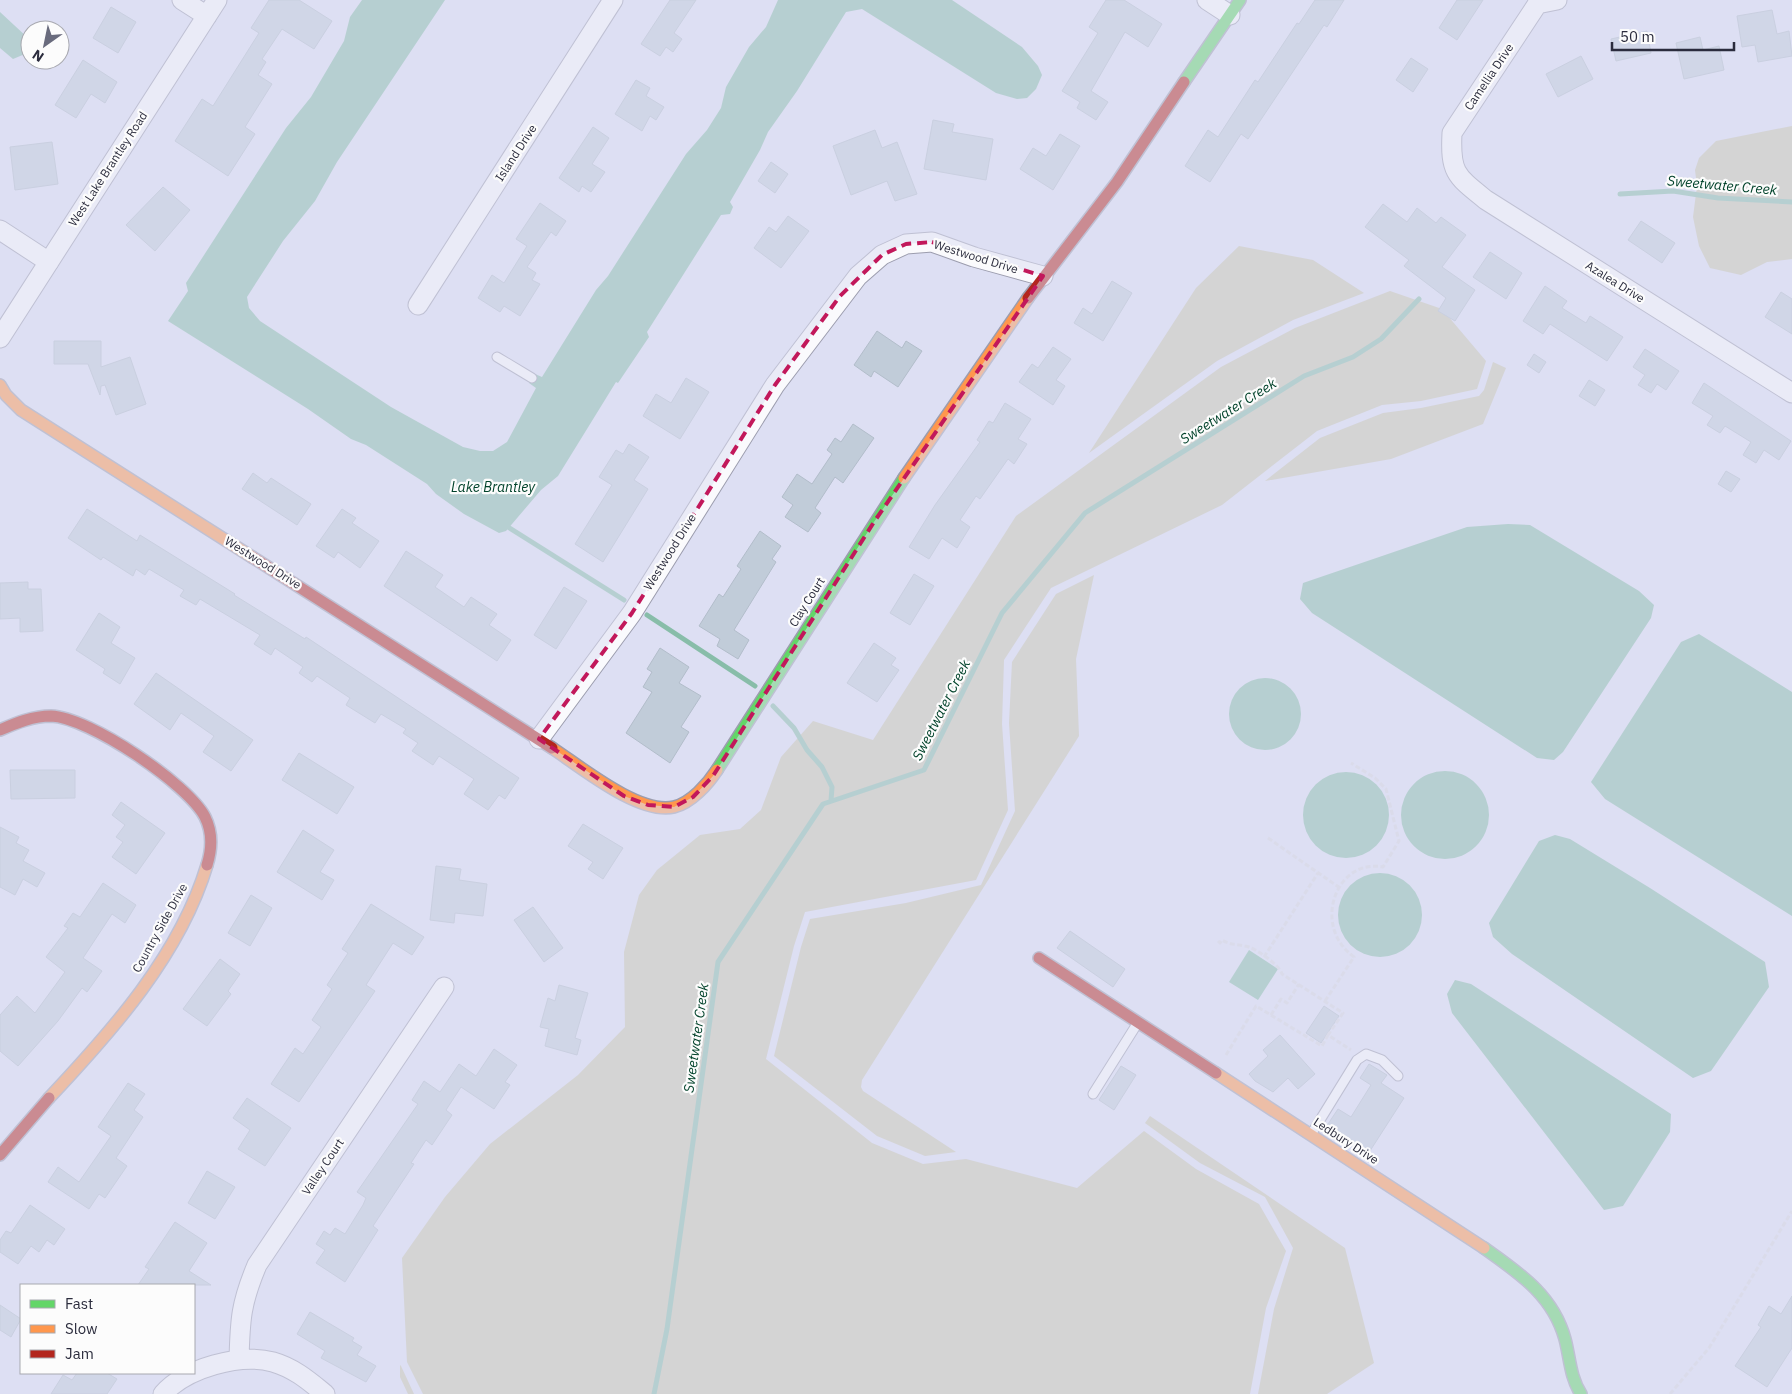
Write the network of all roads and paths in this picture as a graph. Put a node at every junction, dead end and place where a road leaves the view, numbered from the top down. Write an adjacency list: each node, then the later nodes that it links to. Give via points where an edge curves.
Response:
1 (182, 0): 8 (street)
2 (217, 0): 8 (street, West Lake Brantley Road)
3 (613, 0): 13 (street, Island Drive)
4 (1207, 0): 7 (street)
5 (1557, 0): 6 (street)
6 (1538, 2): 9 (street, Camellia Drive, via 1452,133)
7 (1235, 7): 12 (street, via 1117,182)
8 (207, 16): 11 (street, West Lake Brantley Road)
9 (1451, 158): 18 (street, Azalea Drive, via 1461,180 1486,200)
10 (0, 230): 11 (street)
11 (49, 262): 14 (street, West Lake Brantley Road)
12 (1043, 276): 20 (street, Westwood Drive, via 932,242 906,244 882,255 858,276 775,385 632,614); 20 (street, Clay Court, via 874,522 713,776 693,798 674,807 648,805 624,796)
13 (418, 305)
14 (0, 338)
15 (497, 357): 16 (lane)
16 (532, 378)
17 (0, 385): 20 (street, Westwood Drive, via 22,410)
18 (1792, 393)
19 (0, 730): 39 (street, Country Side Drive, via 21,720 46,714 66,717 93,728 178,785 201,808 211,833 209,857 199,887 183,922 143,987 106,1036)
20 (538, 739)
21 (1351, 763): 24 (path, via 1386,789 1399,841 1383,867 1358,871 1349,876)
22 (1268, 838): 23 (path)
23 (1318, 873): 24 (path); 26 (path)
24 (1340, 888): 30 (path, via 1331,908 1333,933 1344,950 1354,957)
25 (1218, 941): 26 (path, via 1247,946)
26 (1264, 957): 28 (path)
27 (1039, 958): 32 (street, Ledbury Drive)
28 (1299, 984): 30 (path); 31 (path, via 1287,1003 1281,999)
29 (444, 987): 41 (street, Valley Court, via 257,1265 246,1290 240,1316)
30 (1325, 1001): 33 (path, via 1343,1013)
31 (1271, 1015): 33 (path, via 1322,1046); 35 (path, via 1256,1006)
32 (1138, 1022): 35 (street, Ledbury Drive); 37 (lane)
33 (1328, 1035): 34 (path)
34 (1362, 1057): 36 (lane, via 1366,1054 1382,1060); 38 (lane, via 1357,1060)
35 (1216, 1073): 38 (street, Ledbury Drive)
36 (1398, 1076)
37 (1093, 1094)
38 (1311, 1135): 46 (street, Ledbury Drive, via 1476,1243 1549,1300 1559,1318 1572,1378)
39 (0, 1155)
40 (1792, 1211): 47 (path, via 1709,1348)
41 (239, 1360): 42 (street, via 213,1364); 45 (street, via 272,1362 302,1375)
42 (195, 1373)
43 (192, 1374): 44 (street)
44 (163, 1394)
45 (325, 1394)
46 (1581, 1394)
47 (1670, 1394)

